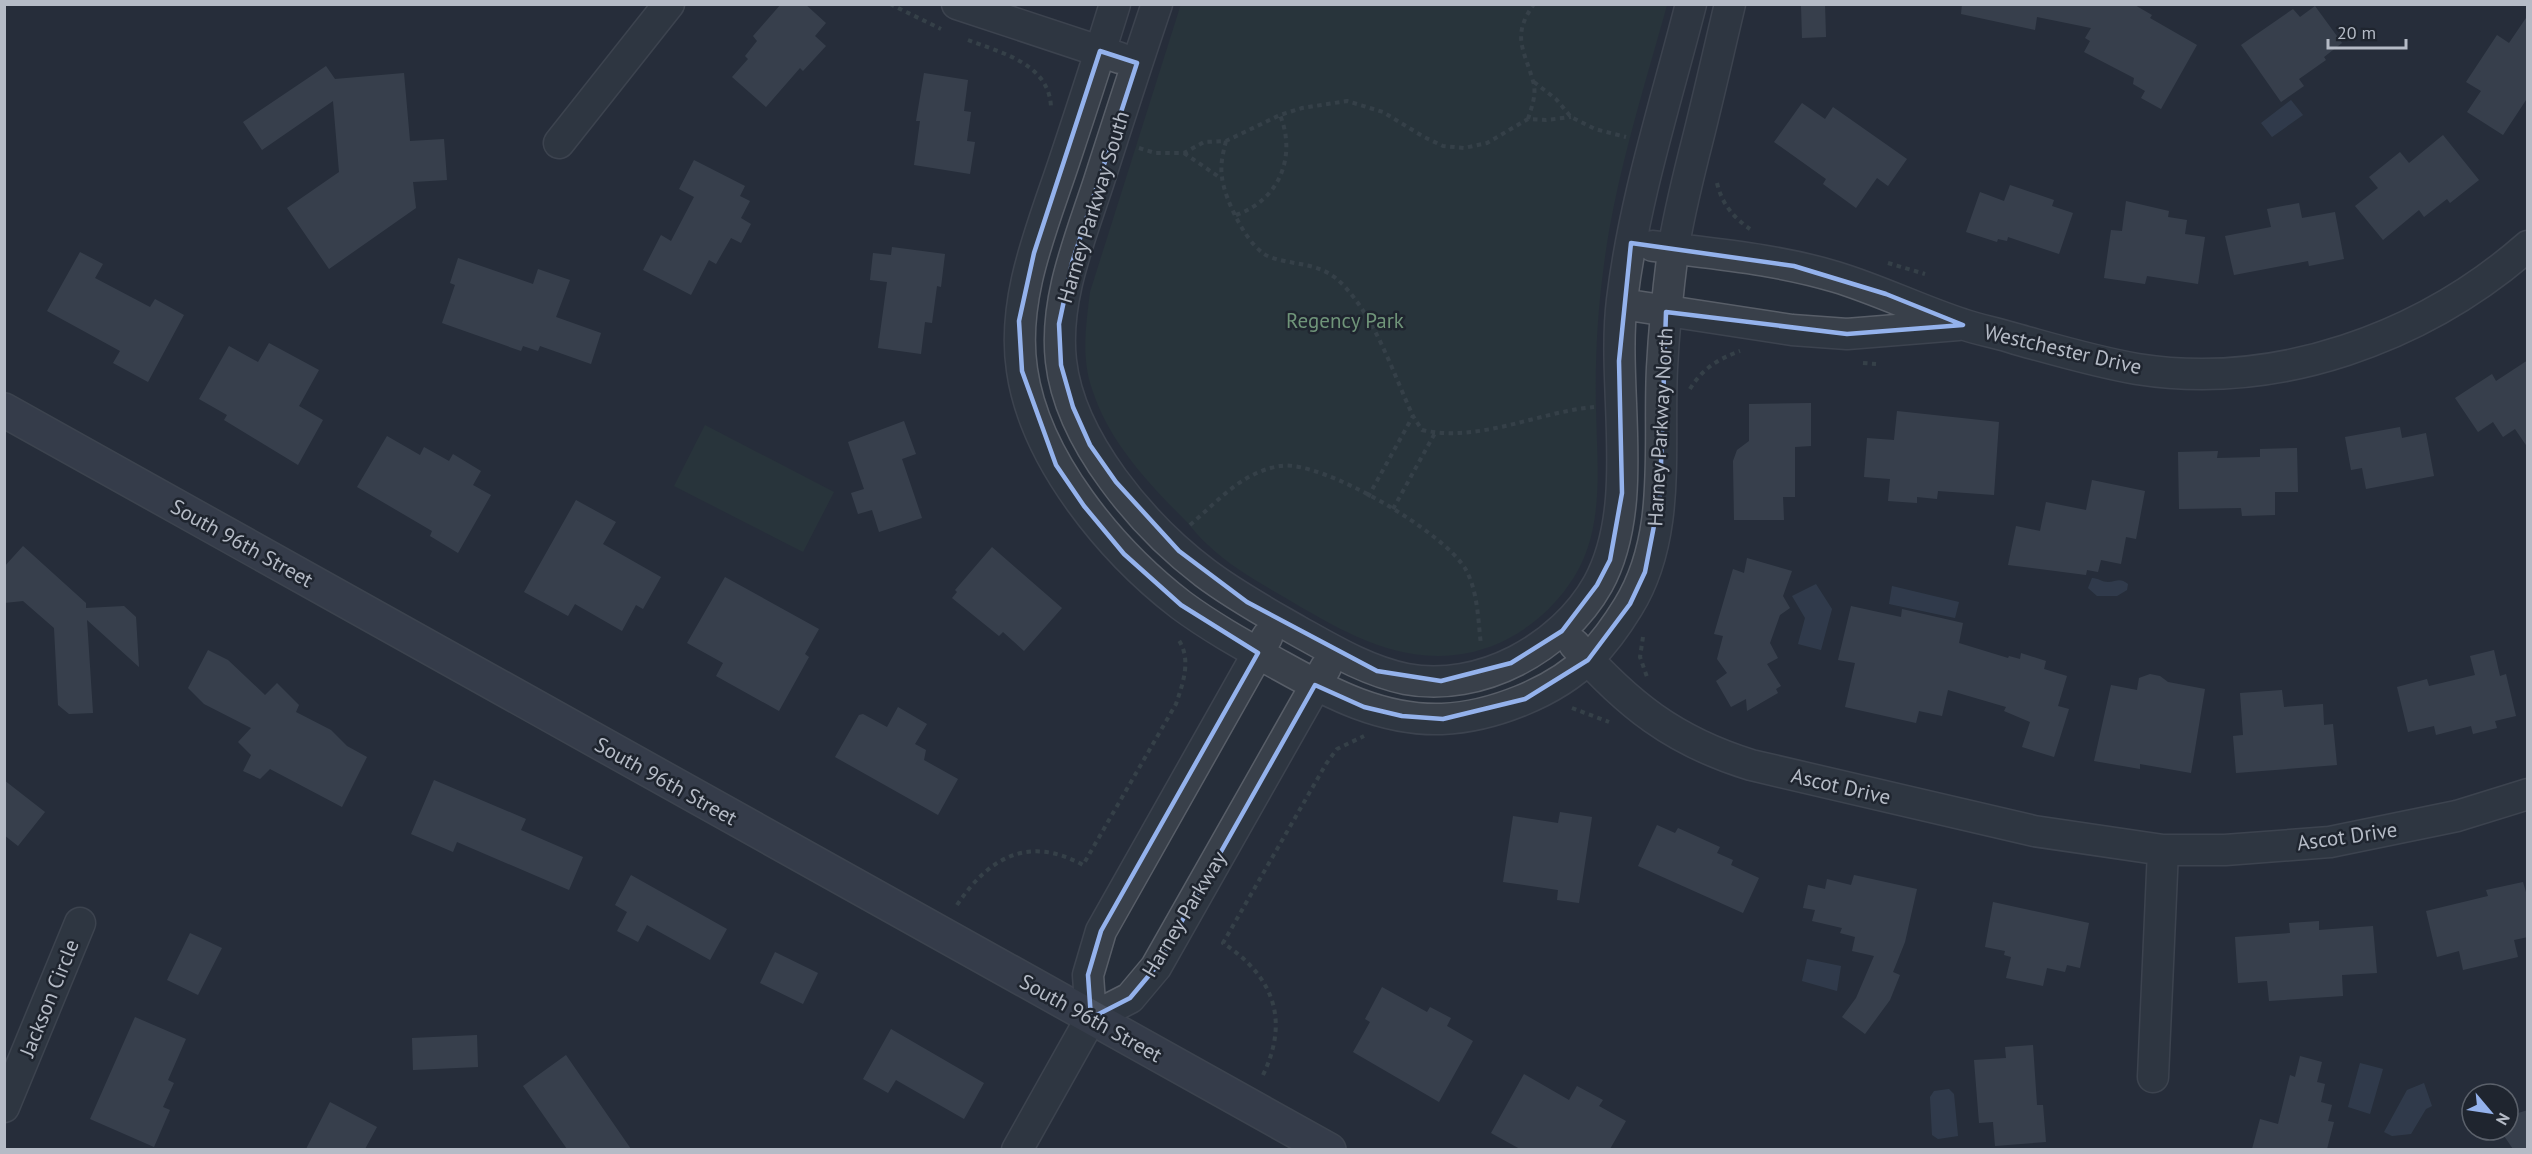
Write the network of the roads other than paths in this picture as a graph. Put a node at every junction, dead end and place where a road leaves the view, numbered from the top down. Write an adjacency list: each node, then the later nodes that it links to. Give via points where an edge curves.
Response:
1 (669, 4): 9 (street)
2 (1115, 4): 7 (street, Harney Parkway South)
3 (1156, 4): 8 (street, Harney Parkway South)
4 (1691, 4): 10 (street, Harney Parkway North)
5 (1730, 4): 12 (street, Harney Parkway North)
6 (953, 18): 7 (street)
7 (1101, 51): 8 (street); 20 (street, Harney Parkway South, via 1034,253 1019,321 1022,371 1036,420 1056,465 1124,554 1181,605)
8 (1137, 63): 17 (street, Harney Parkway South, via 1072,263 1059,324 1061,365 1073,407 1090,445 1153,526 1205,573)
9 (559, 143)
10 (1631, 243): 12 (street, Westchester Drive); 13 (street, Harney Parkway North)
11 (2528, 246): 15 (street, Westchester Drive, via 2461,296 2412,324 2360,346 2301,363 2252,371 2192,374 2139,369 2081,358)
12 (1673, 248): 14 (street, Harney Parkway North); 15 (street, Westchester Drive, via 1794,266)
13 (1622, 304): 14 (street, Westchester Drive); 18 (street, Harney Parkway North, via 1622,493 1617,528 1610,560 1597,585)
14 (1666, 312): 15 (street, Westchester Drive, via 1847,334); 21 (street, Harney Parkway North, via 1655,536 1645,572 1630,604)
15 (1963, 325)
16 (4, 410): 26 (street, South 96th Street)
17 (1277, 619): 19 (street, Harney Parkway South); 20 (street)
18 (1562, 631): 19 (street, Harney Parkway North, via 1511,663 1473,676 1441,681 1408,679 1377,671); 21 (street, Ascot Drive)
19 (1335, 651): 22 (street, Harney Parkway)
20 (1258, 653): 22 (street, Harney Parkway North); 26 (street, via 1101,931 1088,975)
21 (1588, 660): 22 (street, Harney Parkway North, via 1525,699 1443,719 1402,716 1364,707); 24 (street, Ascot Drive, via 1651,718 1712,753 2034,831)
22 (1315, 685): 26 (street, Harney Parkway, via 1156,967 1130,998)
23 (2528, 794): 24 (street, Ascot Drive, via 2447,818 2330,842)
24 (2163, 850): 27 (street)
25 (80, 922): 28 (street, Jackson Circle)
26 (1091, 1018): 29 (street); 30 (street, South 96th Street)
27 (2153, 1077)
28 (4, 1107)
29 (1017, 1149)
30 (1329, 1149)

